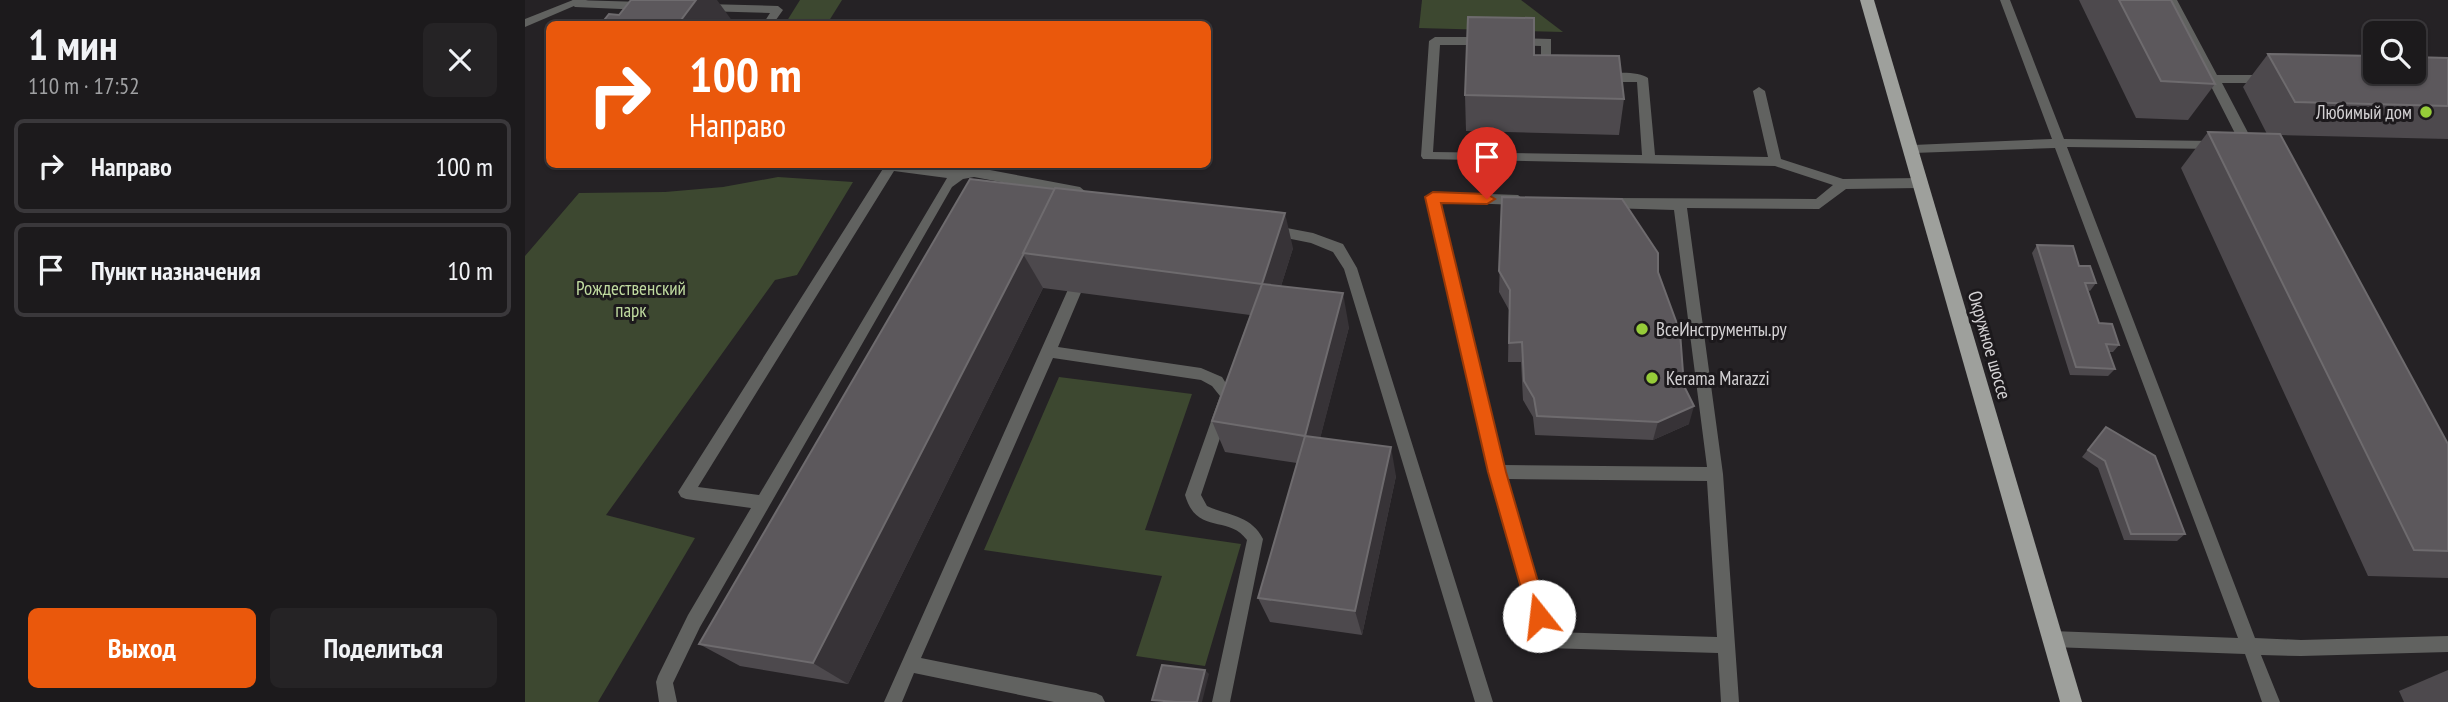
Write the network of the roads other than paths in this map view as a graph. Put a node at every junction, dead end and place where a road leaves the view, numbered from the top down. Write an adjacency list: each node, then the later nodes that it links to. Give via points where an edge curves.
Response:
1 (1867, 0): 17 (main road, Окружное шоссе)
2 (2005, 0): 16 (street)
3 (2172, 0): 13 (street)
4 (579, 2): 5 (street); 8 (street)
5 (659, 6)
6 (698, 8): 7 (street, via 778,10)
7 (770, 21)
8 (525, 23)
9 (1491, 41): 18 (street, via 1435,41 1427,156)
10 (1505, 41): 11 (street, via 1547,42 1548,77)
11 (1561, 77)
12 (1588, 78): 18 (street, via 1642,78)
13 (2215, 79): 14 (street); 16 (street, via 2254,150)
14 (2283, 79)
15 (1759, 91): 19 (street)
16 (2057, 143): 17 (street); 38 (street)
17 (1913, 149): 23 (main road, Окружное шоссе)
18 (1649, 160): 19 (street)
19 (1775, 162): 24 (street)
20 (890, 168): 34 (street, via 686,492)
21 (906, 168): 22 (street)
22 (959, 175): 25 (street, via 974,172); 34 (street, via 948,184)
23 (1920, 183): 24 (street); 35 (main road, Окружное шоссе)
24 (1843, 184): 28 (street, via 1819,204)
25 (1101, 196)
26 (1529, 200): 32 (street, via 1433,197)
27 (1598, 203): 28 (street)
28 (1680, 205): 33 (street)
29 (1260, 227): 44 (street, via 1338,248 1350,268)
30 (1087, 262): 31 (street)
31 (1049, 352): 39 (street); 43 (street, via 1201,374 1223,386 1227,396 1193,495 1194,505 1202,514 1238,521 1250,528 1255,539)
32 (1497, 472): 33 (street); 37 (street, via 1546,640)
33 (1715, 474): 37 (street)
34 (764, 503): 40 (street, via 694,621 664,682)
35 (2052, 639): 38 (street); 46 (main road, Окружное шоссе)
36 (2448, 644): 38 (street, via 2301,649)
37 (1726, 645): 45 (street)
38 (2251, 646): 47 (street)
39 (910, 664): 41 (street); 42 (street)
40 (668, 702)
41 (893, 702)
42 (1096, 702)
43 (1221, 702)
44 (1483, 702)
45 (1730, 702)
46 (2071, 702)
47 (2271, 702)

